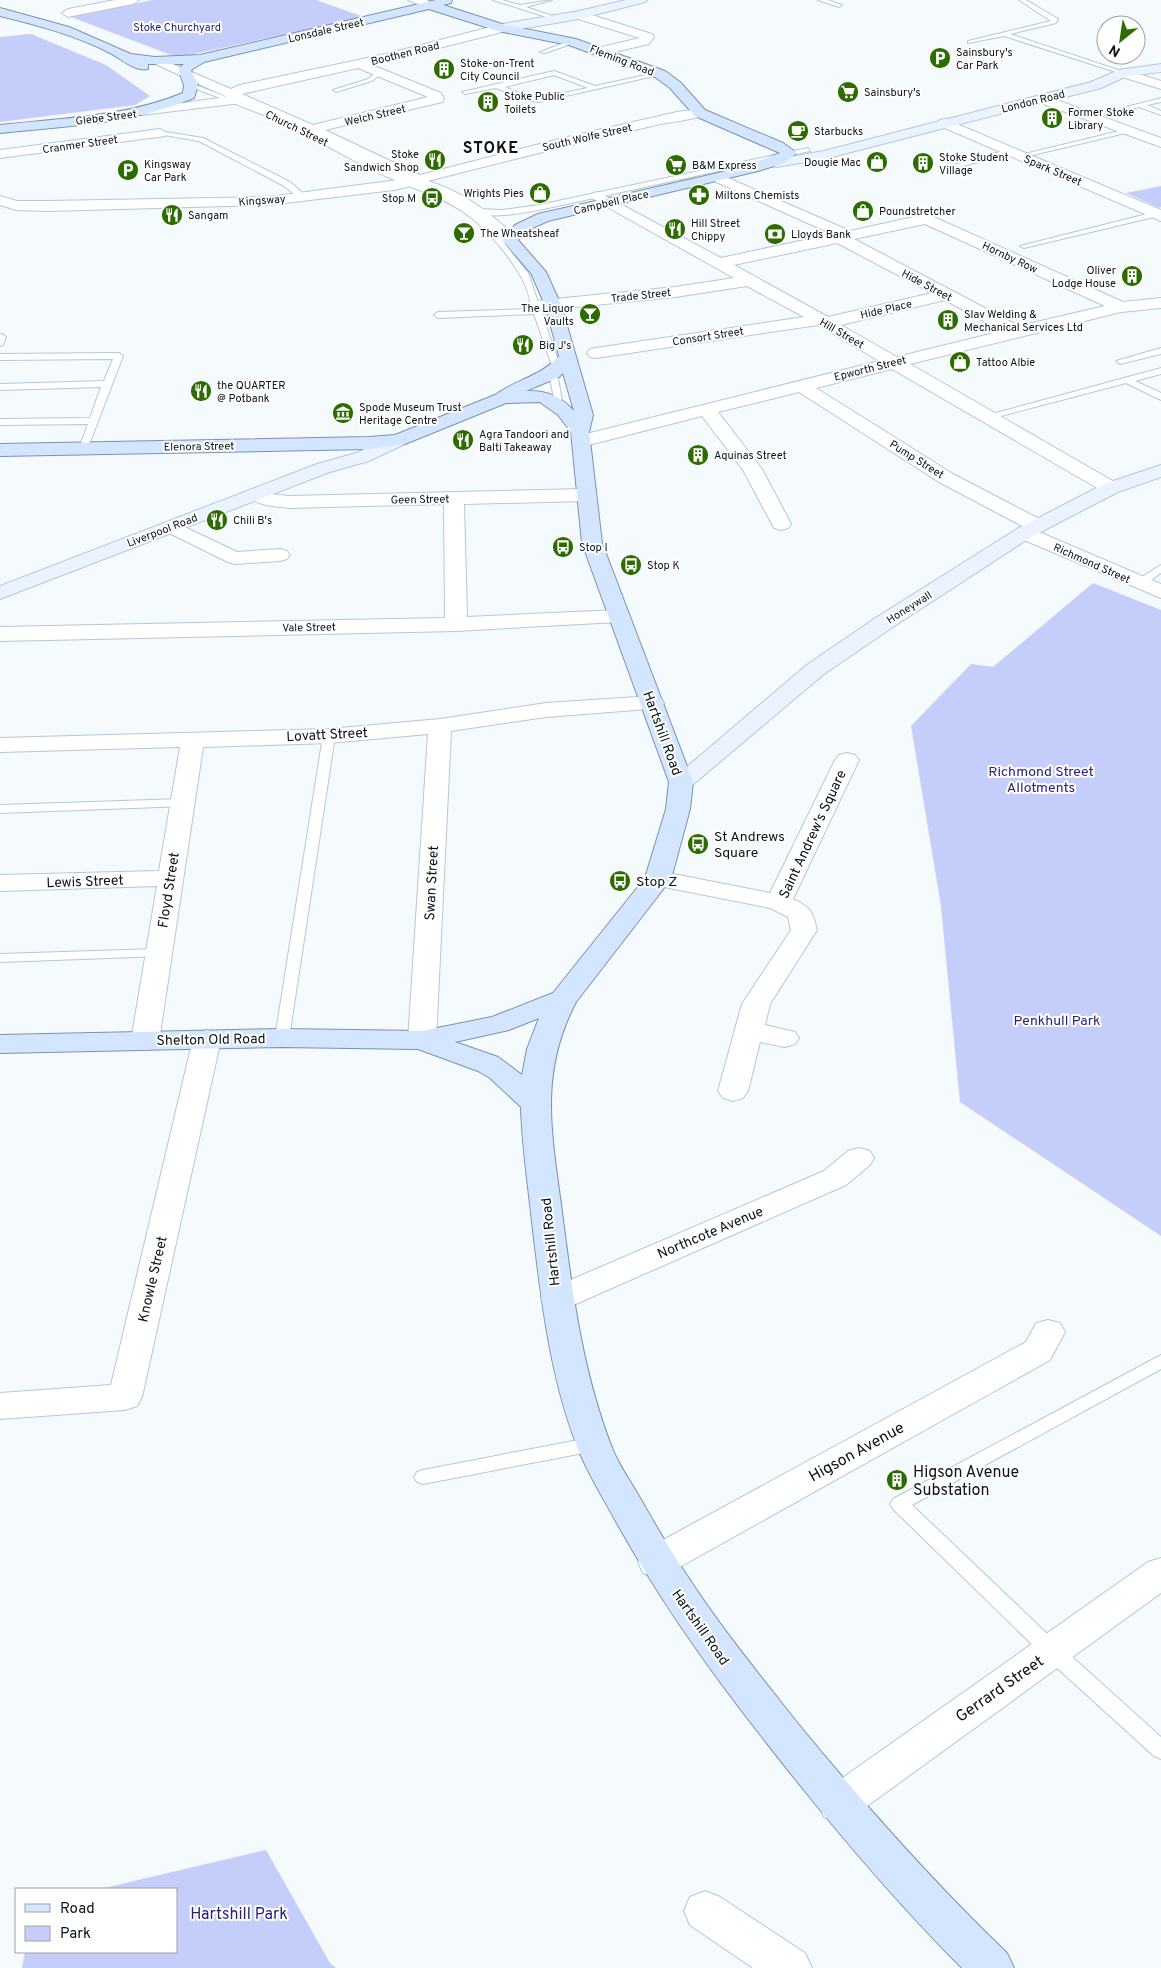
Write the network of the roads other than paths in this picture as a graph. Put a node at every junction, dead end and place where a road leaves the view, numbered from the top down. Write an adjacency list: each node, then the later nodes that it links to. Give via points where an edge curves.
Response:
1 (133, 0): 9 (street)
2 (414, 0): 11 (street)
3 (496, 0): 14 (lane)
4 (549, 0): 14 (lane)
5 (641, 0): 18 (street, Boothen Road)
6 (821, 0): 12 (lane)
7 (1022, 0): 23 (lane, via 1055,18 1054,22)
8 (0, 2): 20 (main road, via 28,12)
9 (114, 2): 17 (street)
10 (464, 3): 13 (main road)
11 (430, 5): 13 (main road); 16 (main road, Lonsdale Street)
12 (839, 5)
13 (451, 6): 16 (main road); 21 (main road, Fleming Road)
14 (520, 7): 19 (lane)
15 (0, 12): 20 (main road)
16 (405, 12): 29 (main road, Lonsdale Street)
17 (68, 13)
18 (579, 15): 19 (street, Boothen Road); 22 (street, Boothen Road, via 540,30); 26 (street, via 648,37 645,41)
19 (558, 19): 21 (street, Boothen Road)
20 (42, 22): 28 (main road, Church Street)
21 (502, 28): 22 (main road, Fleming Road); 31 (street, Boothen Road)
22 (542, 35): 24 (main road, Fleming Road)
23 (1006, 35): 25 (lane); 34 (lane)
24 (572, 42): 26 (main road, Fleming Road); 27 (lane)
25 (970, 42)
26 (601, 51): 35 (main road, Fleming Road)
27 (544, 52)
28 (128, 57): 30 (main road, Lonsdale Street); 36 (main road, Church Street)
29 (200, 59): 30 (main road, Lonsdale Street); 36 (main road, via 184,69)
30 (155, 61): 36 (street, Church Street)
31 (359, 64): 33 (street); 42 (street, Boothen Road, via 240,89)
32 (1161, 68): 34 (street, London Road)
33 (380, 72): 40 (lane, via 370,80); 52 (street, Welch Street, via 437,99)
34 (1124, 73): 38 (street); 43 (street, London Road, via 1096,85)
35 (660, 74): 39 (lane); 47 (main road, Fleming Road, via 675,85)
36 (189, 81): 42 (street, Church Street); 46 (main road, Glebe Street, via 189,95)
37 (501, 85): 39 (lane, via 554,73); 39 (lane, via 500,89 533,100); 41 (lane)
38 (1161, 85)
39 (595, 88)
40 (336, 90)
41 (465, 92)
42 (236, 98): 46 (street, Boothen Road); 52 (street, Church Street); 65 (lane, Church Street)
43 (1043, 99): 49 (street); 50 (street, London Road)
44 (1161, 100): 45 (lane)
45 (1139, 105): 48 (lane); 49 (lane)
46 (146, 112): 51 (main road, Glebe Street)
47 (700, 113): 57 (main road, Fleming Road); 65 (street, South Wolfe Street)
48 (1161, 113)
49 (1091, 117): 53 (street)
50 (945, 123): 55 (street, London Road); 61 (street, Spark Street)
51 (0, 129)
52 (312, 129): 65 (street, Church Street)
53 (1128, 131): 56 (street); 61 (lane)
54 (160, 133): 59 (street, Cranmer Street); 66 (lane, via 201,139 287,184)
55 (904, 133): 58 (street, London Road); 62 (street, London Road, via 824,155)
56 (1161, 143)
57 (778, 146): 58 (street, London Road); 60 (main road, Fleming Road)
58 (808, 150): 60 (lane)
59 (0, 154)
60 (790, 154): 62 (main road); 67 (lane)
61 (1015, 154): 63 (lane); 72 (street, Spark Street)
62 (776, 163): 64 (main road, London Road)
63 (951, 167)
64 (719, 178): 67 (main road, Campbell Place); 73 (street, Hide Street)
65 (412, 181): 66 (street, Kingsway); 71 (street, Church Street, via 444,191); 81 (lane, Church Street, via 466,210 494,236 524,273)
66 (303, 197): 69 (street, Kingsway, via 153,204)
67 (603, 199): 71 (lane, via 501,214); 74 (main road, Campbell Place, via 526,224); 76 (street, Hill Street)
68 (0, 200): 69 (street, Kingsway)
69 (16, 204): 70 (lane, Kingsway)
70 (0, 206)
71 (478, 211): 74 (street, Church Street)
72 (1158, 215): 75 (lane)
73 (842, 236): 76 (street); 78 (street, Hide Street); 82 (street, Hornby Row, via 927,219)
74 (510, 240): 80 (main road, Church Street, via 538,272)
75 (1024, 246)
76 (717, 264): 77 (street, Hill Street)
77 (747, 281): 80 (street, Trade Street); 84 (street, Hill Street)
78 (946, 295): 84 (street, Hide Place); 85 (street, Hide Street)
79 (1161, 303): 82 (street, Epworth Street)
80 (553, 304): 81 (street, Trade Street); 89 (main road, Church Street)
81 (535, 306): 83 (lane, via 535,311); 93 (lane, Church Street, via 556,366)
82 (1121, 307): 85 (street, Epworth Street)
83 (438, 315)
84 (823, 321): 87 (street, Consort Street); 91 (street, Hill Street)
85 (1017, 332): 91 (street, Epworth Street)
86 (1161, 351): 90 (lane)
87 (596, 353)
88 (0, 357): 95 (lane, via 119,356)
89 (567, 358): 93 (main road); 105 (main road, Hartshill Road, via 584,415)
90 (1120, 361)
91 (893, 362): 96 (street, Epworth Street); 102 (street, Hill Street)
92 (1161, 371): 94 (lane)
93 (553, 373): 99 (main road, Liverpool Road); 100 (lane, Church Street)
94 (1127, 380): 98 (lane); 102 (lane)
95 (106, 384): 97 (lane); 103 (lane)
96 (800, 385): 101 (street, Epworth Street); 118 (street, Pump Street, via 1012,515)
97 (0, 386)
98 (1161, 397)
99 (500, 399): 100 (main road, Liverpool Road, via 528,395); 106 (main road, Liverpool Road)
100 (560, 404): 105 (main road)
101 (706, 409): 105 (street, Epworth Street); 116 (street, via 752,469)
102 (986, 417): 112 (street, Hill Street)
103 (94, 421): 104 (lane); 108 (lane)
104 (0, 422)
105 (581, 437): 114 (main road, Hartshill Road)
106 (398, 440): 107 (main road, Elenora Street); 110 (street, Liverpool Road, via 347,463)
107 (338, 443): 108 (main road, Elenora Street); 110 (street, Liverpool Road, via 345,450 343,456)
108 (84, 448): 109 (main road, Elenora Street)
109 (0, 450)
110 (324, 468): 113 (street, Liverpool Road)
111 (1161, 471): 112 (street, Honeywall)
112 (1111, 488): 118 (street, Honeywall)
113 (256, 494): 115 (street, Geen Street, via 289,502); 117 (street, Liverpool Road)
114 (586, 495): 115 (street, Geen Street); 124 (main road, Hartshill Road, via 592,543)
115 (454, 498): 125 (street)
116 (781, 524)
117 (172, 527): 119 (street, via 235,558); 122 (street, Liverpool Road)
118 (1031, 530): 121 (street, Richmond Street); 133 (street, Honeywall, via 816,669)
119 (280, 555)
120 (1161, 568): 121 (lane)
121 (1138, 584): 123 (street, Richmond Street)
122 (0, 592)
123 (1161, 592)
124 (618, 616): 125 (street, Vale Street); 127 (main road, Hartshill Road)
125 (456, 624): 126 (street, Vale Street)
126 (0, 634)
127 (654, 703): 128 (street, Lovatt Street, via 546,710); 133 (main road, Hartshill Road)
128 (440, 726): 129 (street, Lovatt Street); 147 (street, Swan Street)
129 (330, 736): 130 (street, Lovatt Street); 144 (lane)
130 (193, 738): 131 (street, Lovatt Street); 134 (street, Floyd Street)
131 (0, 745)
132 (847, 760): 139 (street, Saint Andrew's Square)
133 (681, 782): 137 (main road, Hartshill Road, via 678,809)
134 (182, 803): 135 (lane); 136 (street, Floyd Street)
135 (0, 809)
136 (170, 878): 138 (street, Lewis Street); 140 (street, Floyd Street)
137 (658, 879): 139 (street); 142 (main road, Hartshill Road)
138 (0, 883)
139 (778, 902): 143 (street, Saint Andrew's Square, via 800,913 804,930 756,1004)
140 (158, 953): 141 (lane); 148 (street, Floyd Street)
141 (0, 958)
142 (563, 999): 147 (main road, Shelton Old Road, via 499,1024); 151 (main road, Hartshill Road, via 550,1020 540,1047)
143 (749, 1031): 145 (street); 150 (street, Saint Andrew's Square)
144 (282, 1038): 146 (main road, Shelton Old Road); 147 (main road, Shelton Old Road)
145 (785, 1038)
146 (207, 1039): 148 (main road, Shelton Old Road); 156 (street, Knowle Street, via 125,1397)
147 (422, 1040): 151 (main road, Shelton Old Road, via 488,1064)
148 (145, 1041): 149 (main road, Shelton Old Road)
149 (0, 1044)
150 (733, 1090)
151 (533, 1102): 153 (main road, Hartshill Road)
152 (859, 1158): 153 (street, Northcote Avenue, via 835,1178)
153 (557, 1299): 157 (main road, Hartshill Road, via 567,1355)
154 (1048, 1332): 159 (street, Higson Avenue, via 1038,1351)
155 (1161, 1361): 161 (lane, via 899,1504)
156 (0, 1406)
157 (594, 1444): 158 (lane); 159 (main road, Hartshill Road)
158 (423, 1477)
159 (656, 1562): 163 (main road, Hartshill Road, via 730,1668)
160 (1161, 1572): 161 (street, Gerrard Street)
161 (1052, 1651): 162 (lane); 163 (street, Gerrard Street)
162 (1161, 1750)
163 (838, 1804): 166 (main road, Hartshill Road, via 950,1928)
164 (705, 1911): 165 (street)
165 (790, 1968)
166 (992, 1968)

